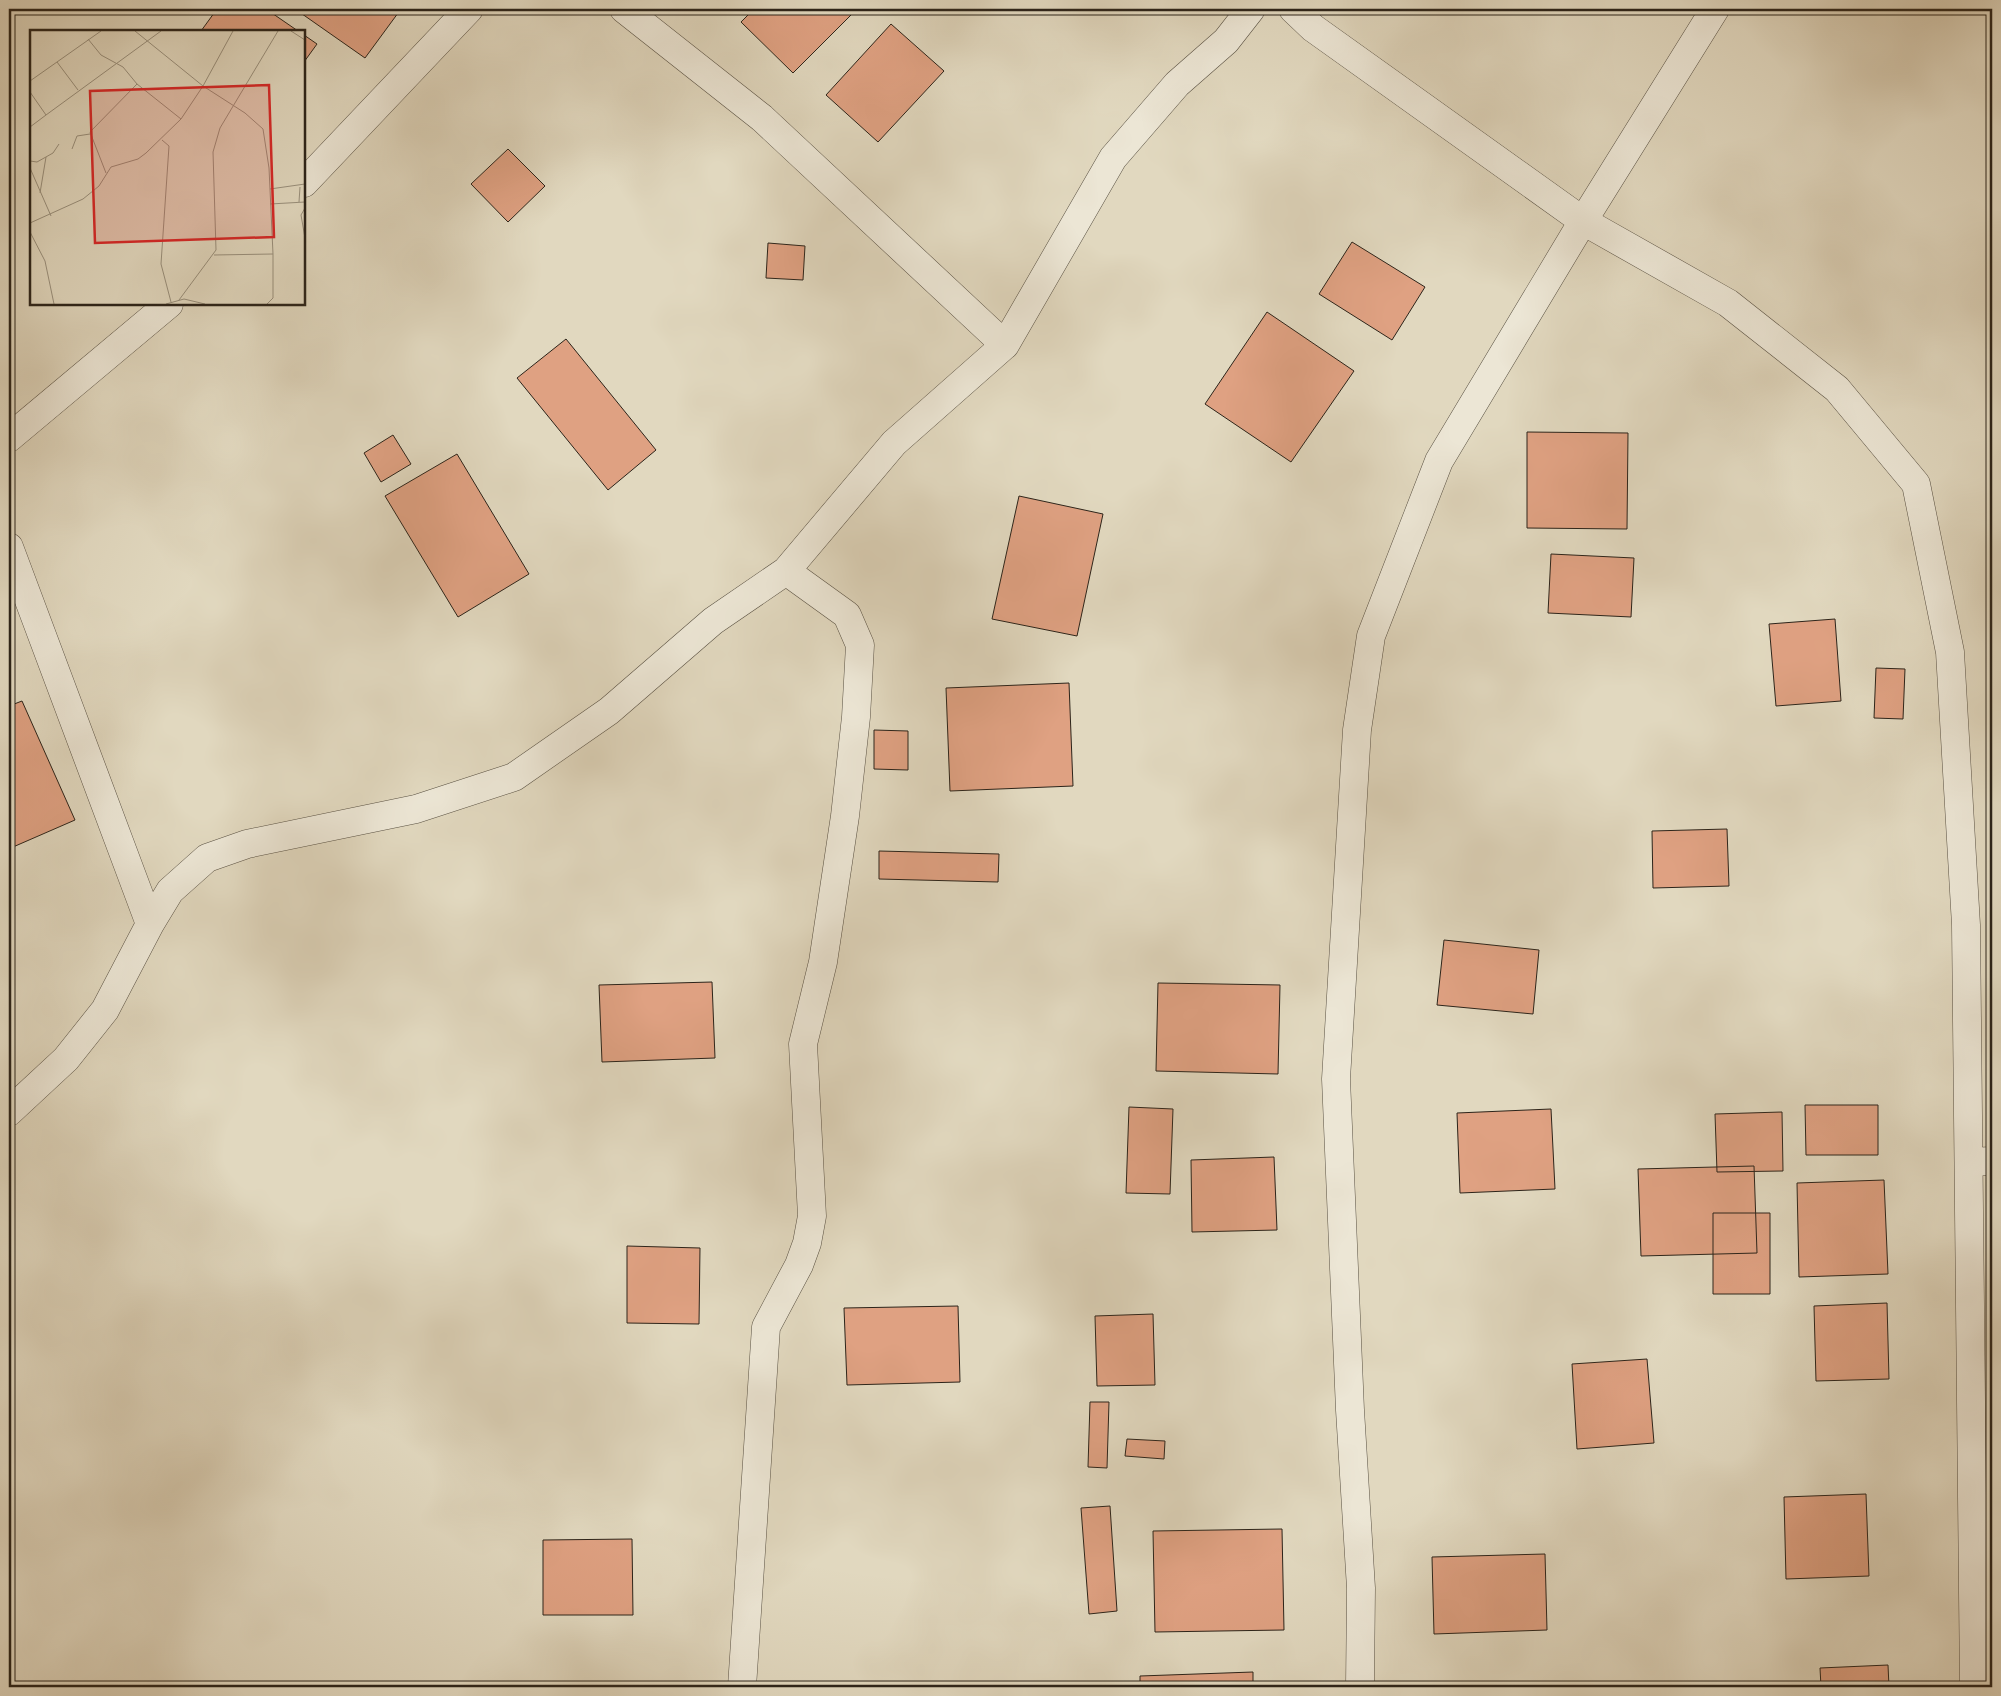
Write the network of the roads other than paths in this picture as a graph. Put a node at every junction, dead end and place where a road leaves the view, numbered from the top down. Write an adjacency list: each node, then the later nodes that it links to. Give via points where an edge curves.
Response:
1 (469, 9): 6 (street)
2 (624, 9): 9 (street, via 762,118)
3 (1251, 9): 9 (street, via 1226,41 1177,84 1113,158)
4 (1293, 9): 7 (street, via 1313,28)
5 (1716, 9): 7 (street)
6 (305, 182)
7 (1583, 222): 15 (street, via 1728,302 1837,389 1916,484 1950,652); 18 (street, via 1439,461 1371,636 1357,730 1336,1079 1349,1400 1361,1588)
8 (167, 305): 10 (street)
9 (1005, 345): 12 (street, via 894,443)
10 (9, 438)
11 (9, 547): 13 (street)
12 (786, 571): 13 (street, via 713,622 608,711 514,777 416,809 247,844 207,858 170,891); 17 (street, via 847,615 860,645 845,816 823,962 803,1044 812,1216 799,1265 766,1327)
13 (150, 924): 14 (street, via 105,1010 66,1059)
14 (9, 1112)
15 (1980, 1161): 16 (street)
16 (1981, 1323): 19 (street)
17 (742, 1687)
18 (1360, 1687)
19 (1974, 1687)

